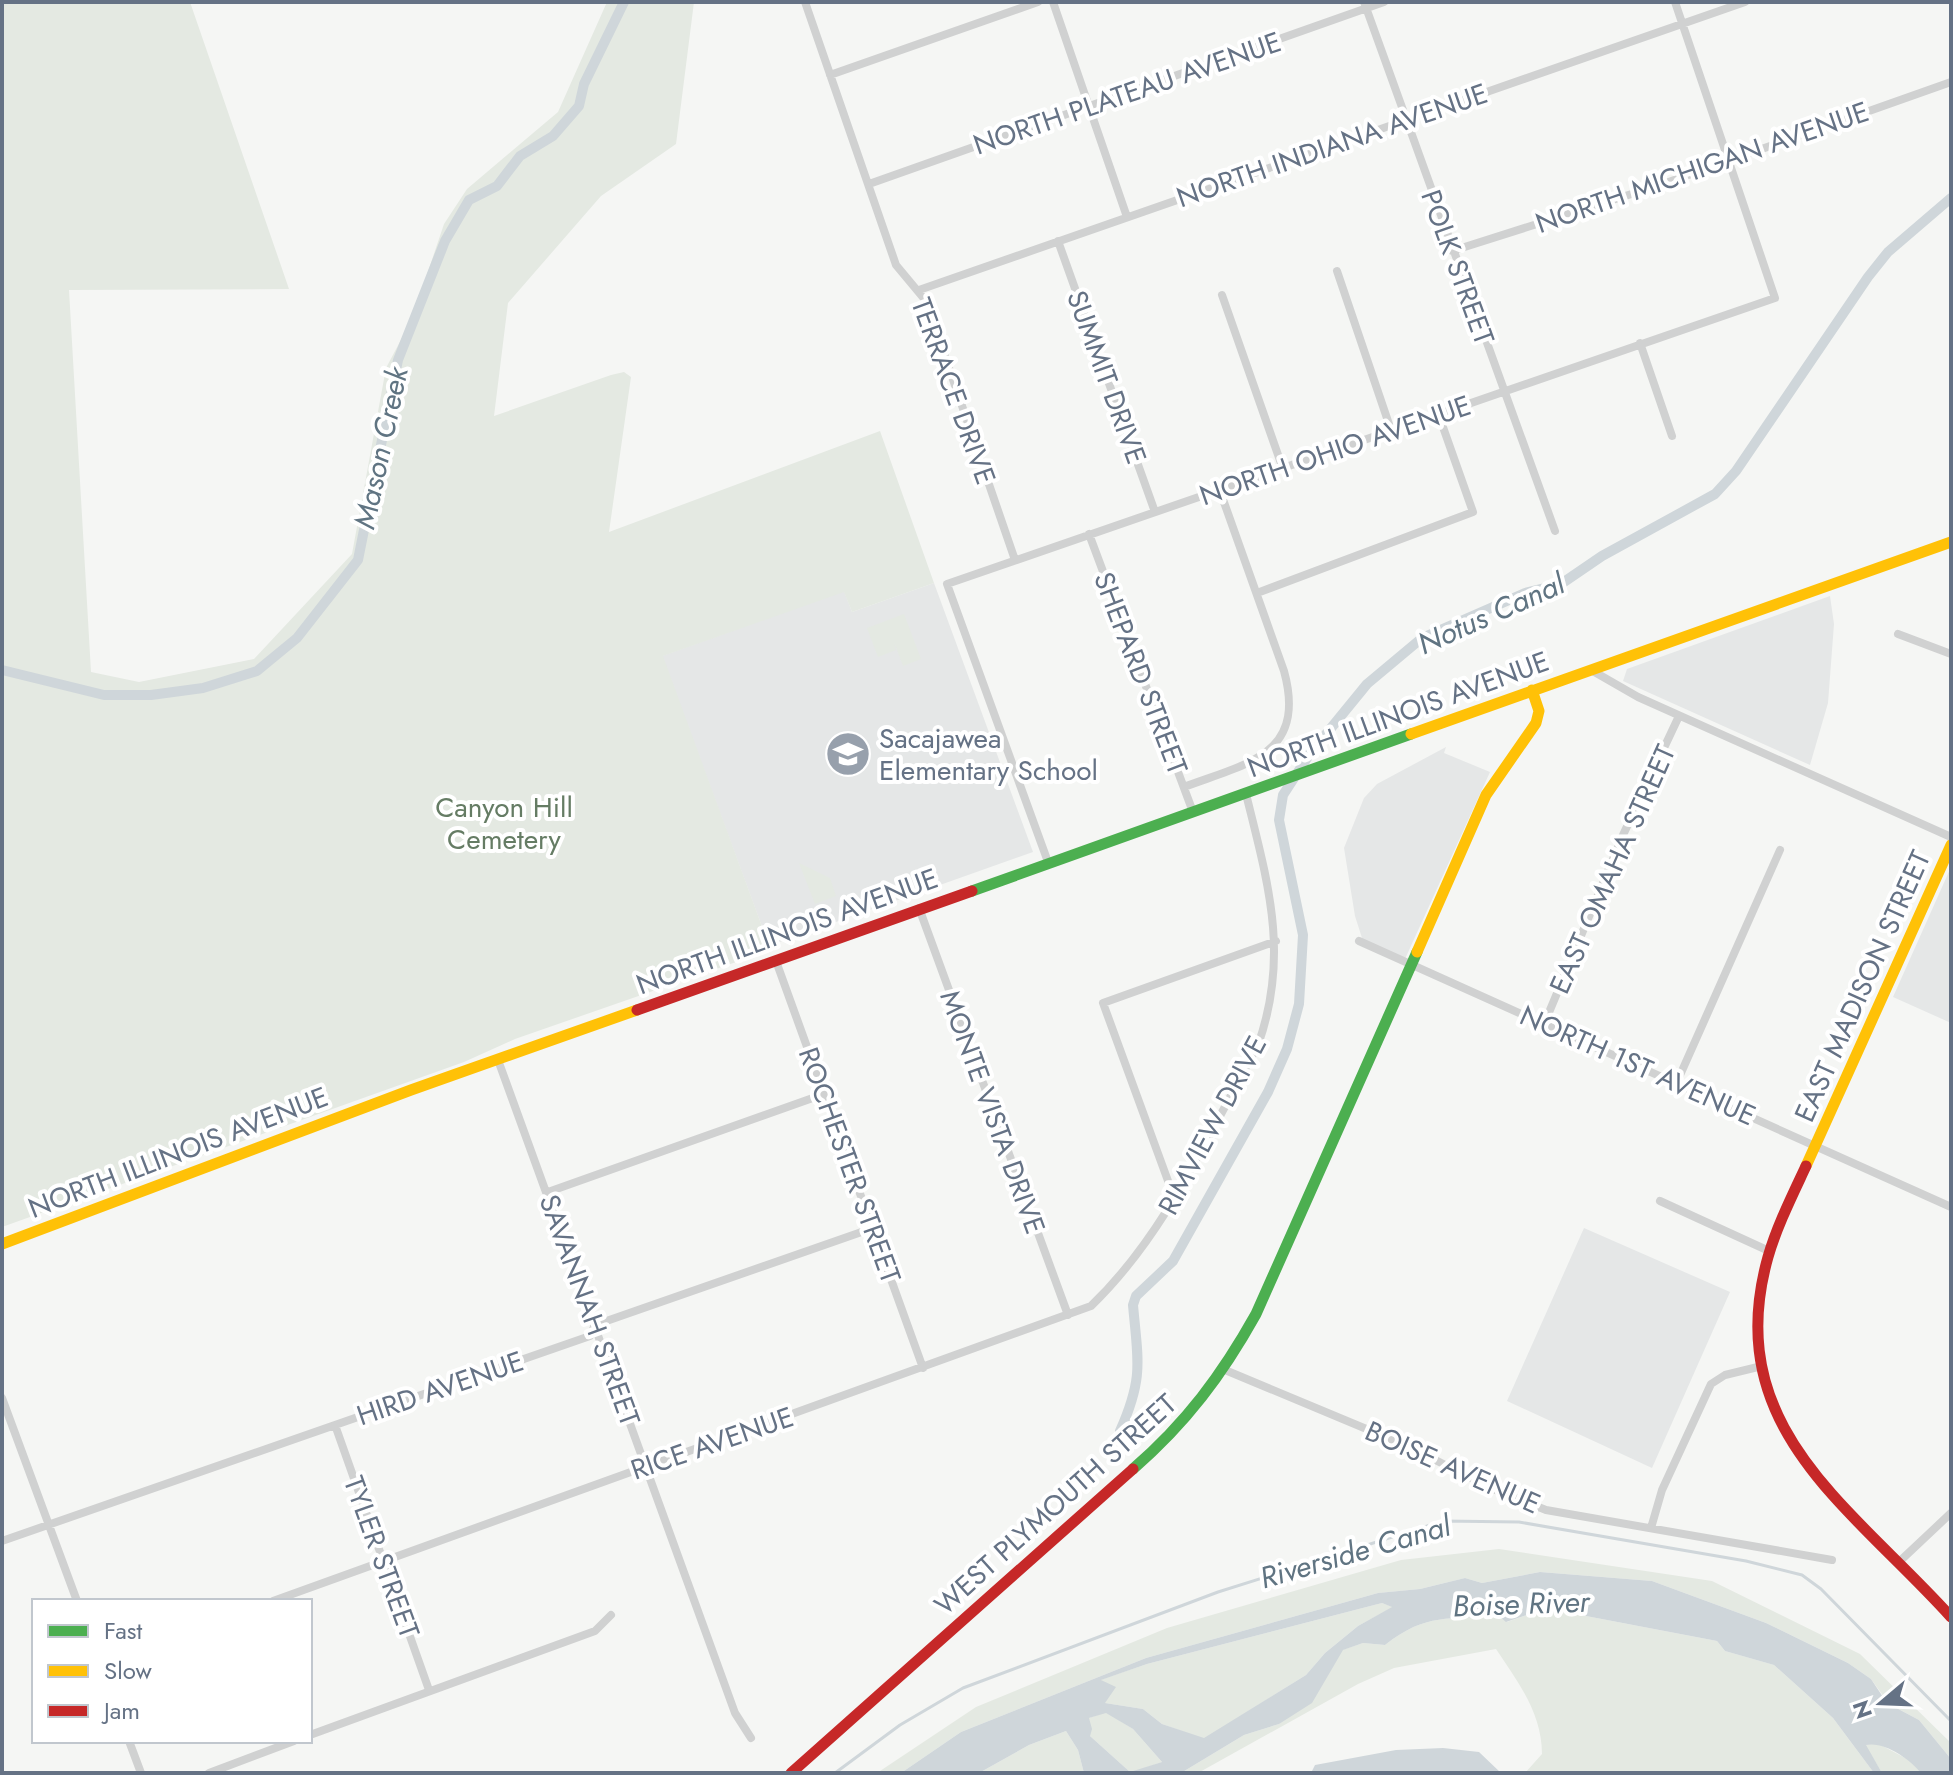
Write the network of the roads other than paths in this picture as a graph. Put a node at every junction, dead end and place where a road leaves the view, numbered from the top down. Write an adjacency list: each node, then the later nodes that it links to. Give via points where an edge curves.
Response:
1 (805, 2): 9 (street, TERRACE DRIVE)
2 (1038, 2): 9 (street)
3 (1053, 2): 11 (street)
4 (1384, 2): 7 (street, NORTH PLATEAU AVENUE)
5 (1675, 2): 8 (street)
6 (1745, 2): 8 (street, NORTH INDIANA AVENUE)
7 (1365, 5): 11 (street, NORTH PLATEAU AVENUE); 12 (street, POLK STREET)
8 (1682, 24): 12 (street, NORTH INDIANA AVENUE); 13 (street)
9 (830, 75): 14 (street, TERRACE DRIVE)
10 (1951, 82): 13 (street, NORTH MICHIGAN AVENUE)
11 (1089, 106): 14 (street, NORTH PLATEAU AVENUE); 15 (street)
12 (1405, 119): 15 (street, NORTH INDIANA AVENUE); 17 (street, POLK STREET)
13 (1729, 160): 17 (street, NORTH MICHIGAN AVENUE); 21 (street, NORTH OHIO AVENUE, via 1775,298)
14 (869, 184): 19 (street, TERRACE DRIVE, via 896,265)
15 (1127, 217): 16 (street, NORTH INDIANA AVENUE)
16 (1058, 241): 19 (street, NORTH INDIANA AVENUE); 28 (street, SUMMIT DRIVE)
17 (1452, 251): 22 (street, POLK STREET)
18 (1337, 271): 24 (street)
19 (919, 290): 32 (street, TERRACE DRIVE)
20 (1222, 295): 26 (street)
21 (1640, 343): 22 (street, NORTH OHIO AVENUE); 25 (street)
22 (1502, 391): 23 (street, NORTH OHIO AVENUE); 29 (street, POLK STREET)
23 (1438, 413): 24 (street, NORTH OHIO AVENUE); 33 (street, via 1473,512)
24 (1391, 430): 26 (street, NORTH OHIO AVENUE)
25 (1672, 436)
26 (1283, 469): 27 (street, NORTH OHIO AVENUE)
27 (1220, 491): 28 (street, NORTH OHIO AVENUE); 33 (street)
28 (1155, 512): 30 (street, NORTH OHIO AVENUE)
29 (1555, 531)
30 (1089, 534): 32 (street, NORTH OHIO AVENUE); 39 (street, SHEPARD STREET)
31 (1951, 542): 36 (street, NORTH ILLINOIS AVENUE)
32 (1015, 560): 45 (street, NORTH OHIO AVENUE, via 947,584)
33 (1257, 593): 39 (street, via 1289,691 1282,738 1259,759)
34 (1898, 634): 35 (street)
35 (1951, 654)
36 (1591, 670): 37 (street, NORTH ILLINOIS AVENUE); 38 (street, NORTH ILLINOIS AVENUE)
37 (1532, 690): 40 (street, NORTH ILLINOIS AVENUE); 50 (street, WEST PLYMOUTH STREET, via 1539,711 1536,723 1486,795)
38 (1679, 716): 42 (street, NORTH ILLINOIS AVENUE); 51 (street, EAST OMAHA STREET)
39 (1184, 787): 41 (street, SHEPARD STREET)
40 (1246, 794): 41 (street, NORTH ILLINOIS AVENUE); 47 (street, RIMVIEW DRIVE, via 1270,891)
41 (1193, 812): 45 (street, NORTH ILLINOIS AVENUE)
42 (1951, 837)
43 (1951, 845): 55 (street, EAST MADISON STREET)
44 (1780, 850): 53 (street)
45 (1048, 862): 46 (street, NORTH ILLINOIS AVENUE)
46 (919, 908): 49 (street, NORTH ILLINOIS AVENUE); 64 (street, MONTE VISTA DRIVE)
47 (1276, 941): 57 (street, RIMVIEW DRIVE, via 1267,1019 1258,1045); 57 (street, via 1103,1003)
48 (1359, 941): 50 (street, NORTH 1ST AVENUE)
49 (776, 961): 52 (street, NORTH ILLINOIS AVENUE); 54 (street, ROCHESTER STREET)
50 (1411, 964): 51 (street, NORTH 1ST AVENUE); 68 (street, WEST PLYMOUTH STREET, via 1261,1302)
51 (1545, 1022): 53 (street, NORTH 1ST AVENUE)
52 (498, 1060): 56 (street, SAVANNAH STREET); 61 (street, NORTH ILLINOIS AVENUE)
53 (1677, 1082): 55 (street, NORTH 1ST AVENUE)
54 (824, 1094): 56 (street); 60 (street, ROCHESTER STREET)
55 (1816, 1146): 59 (street, NORTH 1ST AVENUE); 62 (street, EAST MADISON STREET)
56 (548, 1192): 65 (street, SAVANNAH STREET)
57 (1175, 1200): 63 (street, RIMVIEW DRIVE)
58 (1660, 1201): 62 (street)
59 (1951, 1207)
60 (873, 1228): 65 (street, HIRD AVENUE); 67 (street, ROCHESTER STREET)
61 (2, 1244)
62 (1769, 1251): 66 (street, EAST MADISON STREET, via 1759,1312)
63 (1132, 1259): 64 (street, RICE AVENUE, via 1091,1306)
64 (1068, 1315): 67 (street, RICE AVENUE)
65 (595, 1325): 70 (street, HIRD AVENUE, via 590,1336); 71 (street, SAVANNAH STREET)
66 (1762, 1366): 74 (street, via 1711,1384 1662,1490); 78 (street, EAST MADISON STREET, via 1770,1400 1799,1456)
67 (923, 1368): 71 (street, RICE AVENUE)
68 (1225, 1370): 74 (street, BOISE AVENUE, via 1412,1448 1515,1499 1546,1510); 90 (street, WEST PLYMOUTH STREET, via 1166,1440)
69 (2, 1398): 73 (street)
70 (335, 1425): 73 (street, HIRD AVENUE); 77 (street, TYLER STREET)
71 (646, 1466): 77 (street, RICE AVENUE); 85 (street, SAVANNAH STREET, via 735,1713)
72 (1951, 1513): 78 (street)
73 (48, 1525): 75 (street, HIRD AVENUE); 79 (street)
74 (1651, 1528): 76 (street, BOISE AVENUE)
75 (2, 1541)
76 (1832, 1560)
77 (383, 1561): 80 (street, RICE AVENUE); 83 (street, TYLER STREET)
78 (1900, 1561): 82 (street, EAST MADISON STREET)
79 (76, 1599)
80 (278, 1599)
81 (611, 1615): 83 (street, via 595,1631)
82 (1951, 1617)
83 (429, 1690): 84 (street)
84 (312, 1734)
85 (751, 1738)
86 (130, 1743): 88 (street)
87 (289, 1743): 89 (street)
88 (141, 1773)
89 (209, 1773)
90 (791, 1773)

